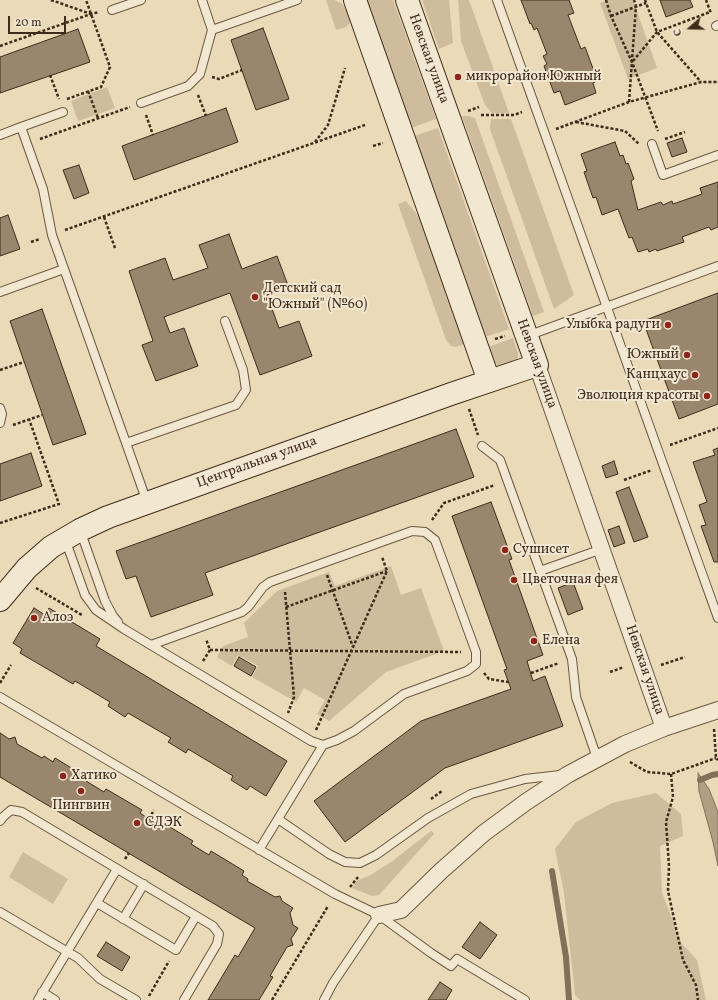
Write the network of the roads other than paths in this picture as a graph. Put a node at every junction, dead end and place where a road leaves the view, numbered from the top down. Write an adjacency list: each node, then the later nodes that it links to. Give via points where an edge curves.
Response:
1 (141, 0): 7 (lane)
2 (202, 0): 8 (lane)
3 (297, 0): 8 (lane)
4 (355, 0): 22 (street)
5 (407, 0): 20 (street, Невская улица)
6 (497, 0): 18 (lane)
7 (112, 10)
8 (212, 30): 9 (lane, via 200,74 188,86)
9 (141, 103)
10 (63, 112): 11 (lane)
11 (21, 127): 12 (lane); 16 (lane, via 43,189 52,235)
12 (0, 135)
13 (652, 144): 14 (lane, via 663,175)
14 (718, 155)
15 (718, 266): 18 (lane)
16 (64, 269): 17 (lane); 25 (lane)
17 (0, 292)
18 (606, 307): 20 (lane); 32 (lane)
19 (225, 321): 25 (lane, via 243,370 246,390 236,405)
20 (519, 335): 21 (street, Невская улица)
21 (537, 365): 22 (street, Центральная улица); 29 (street, Невская улица)
22 (489, 381): 27 (street, Центральная улица)
23 (0, 408): 24 (lane)
24 (0, 423)
25 (126, 443): 27 (lane)
26 (482, 446): 30 (lane, via 500,460)
27 (147, 503): 28 (street, Центральная улица, via 108,517)
28 (72, 535): 31 (street, Центральная улица, via 51,547 27,568); 33 (lane, via 113,616); 33 (lane, via 85,595 96,610)
29 (602, 549): 30 (lane); 37 (street, Невская улица)
30 (540, 571): 39 (lane, via 572,659 576,697)
31 (0, 600)
32 (718, 618)
33 (124, 629): 34 (lane)
34 (151, 645): 38 (lane, via 311,741); 38 (lane, via 242,612 270,582 412,532 425,532 435,540 476,652 476,664 467,671 404,694 354,731)
35 (0, 697): 43 (lane)
36 (718, 710): 37 (street)
37 (664, 728): 39 (street)
38 (323, 745): 41 (lane)
39 (597, 758): 40 (street)
40 (567, 775): 41 (lane, via 525,779 471,794 428,818 376,855 360,863 345,862 329,854); 48 (street, via 484,833 401,910)
41 (278, 819): 43 (lane)
42 (0, 821): 44 (lane, via 11,810 22,812)
43 (260, 850): 48 (lane, via 335,894)
44 (117, 869): 45 (lane); 46 (lane)
45 (144, 884): 49 (lane); 50 (lane)
46 (97, 903): 50 (lane); 51 (lane)
47 (0, 912): 51 (lane)
48 (379, 915): 57 (lane); 58 (lane, via 451,966 457,959)
49 (196, 916): 50 (lane, via 176,950); 56 (lane, via 213,926 219,934 217,944)
50 (123, 918)
51 (67, 952): 52 (lane); 55 (lane, via 78,958 100,979)
52 (42, 992): 53 (lane); 54 (lane)
53 (38, 1000)
54 (55, 1000)
55 (136, 1000)
56 (184, 1000)
57 (324, 1000)
58 (525, 1000)

